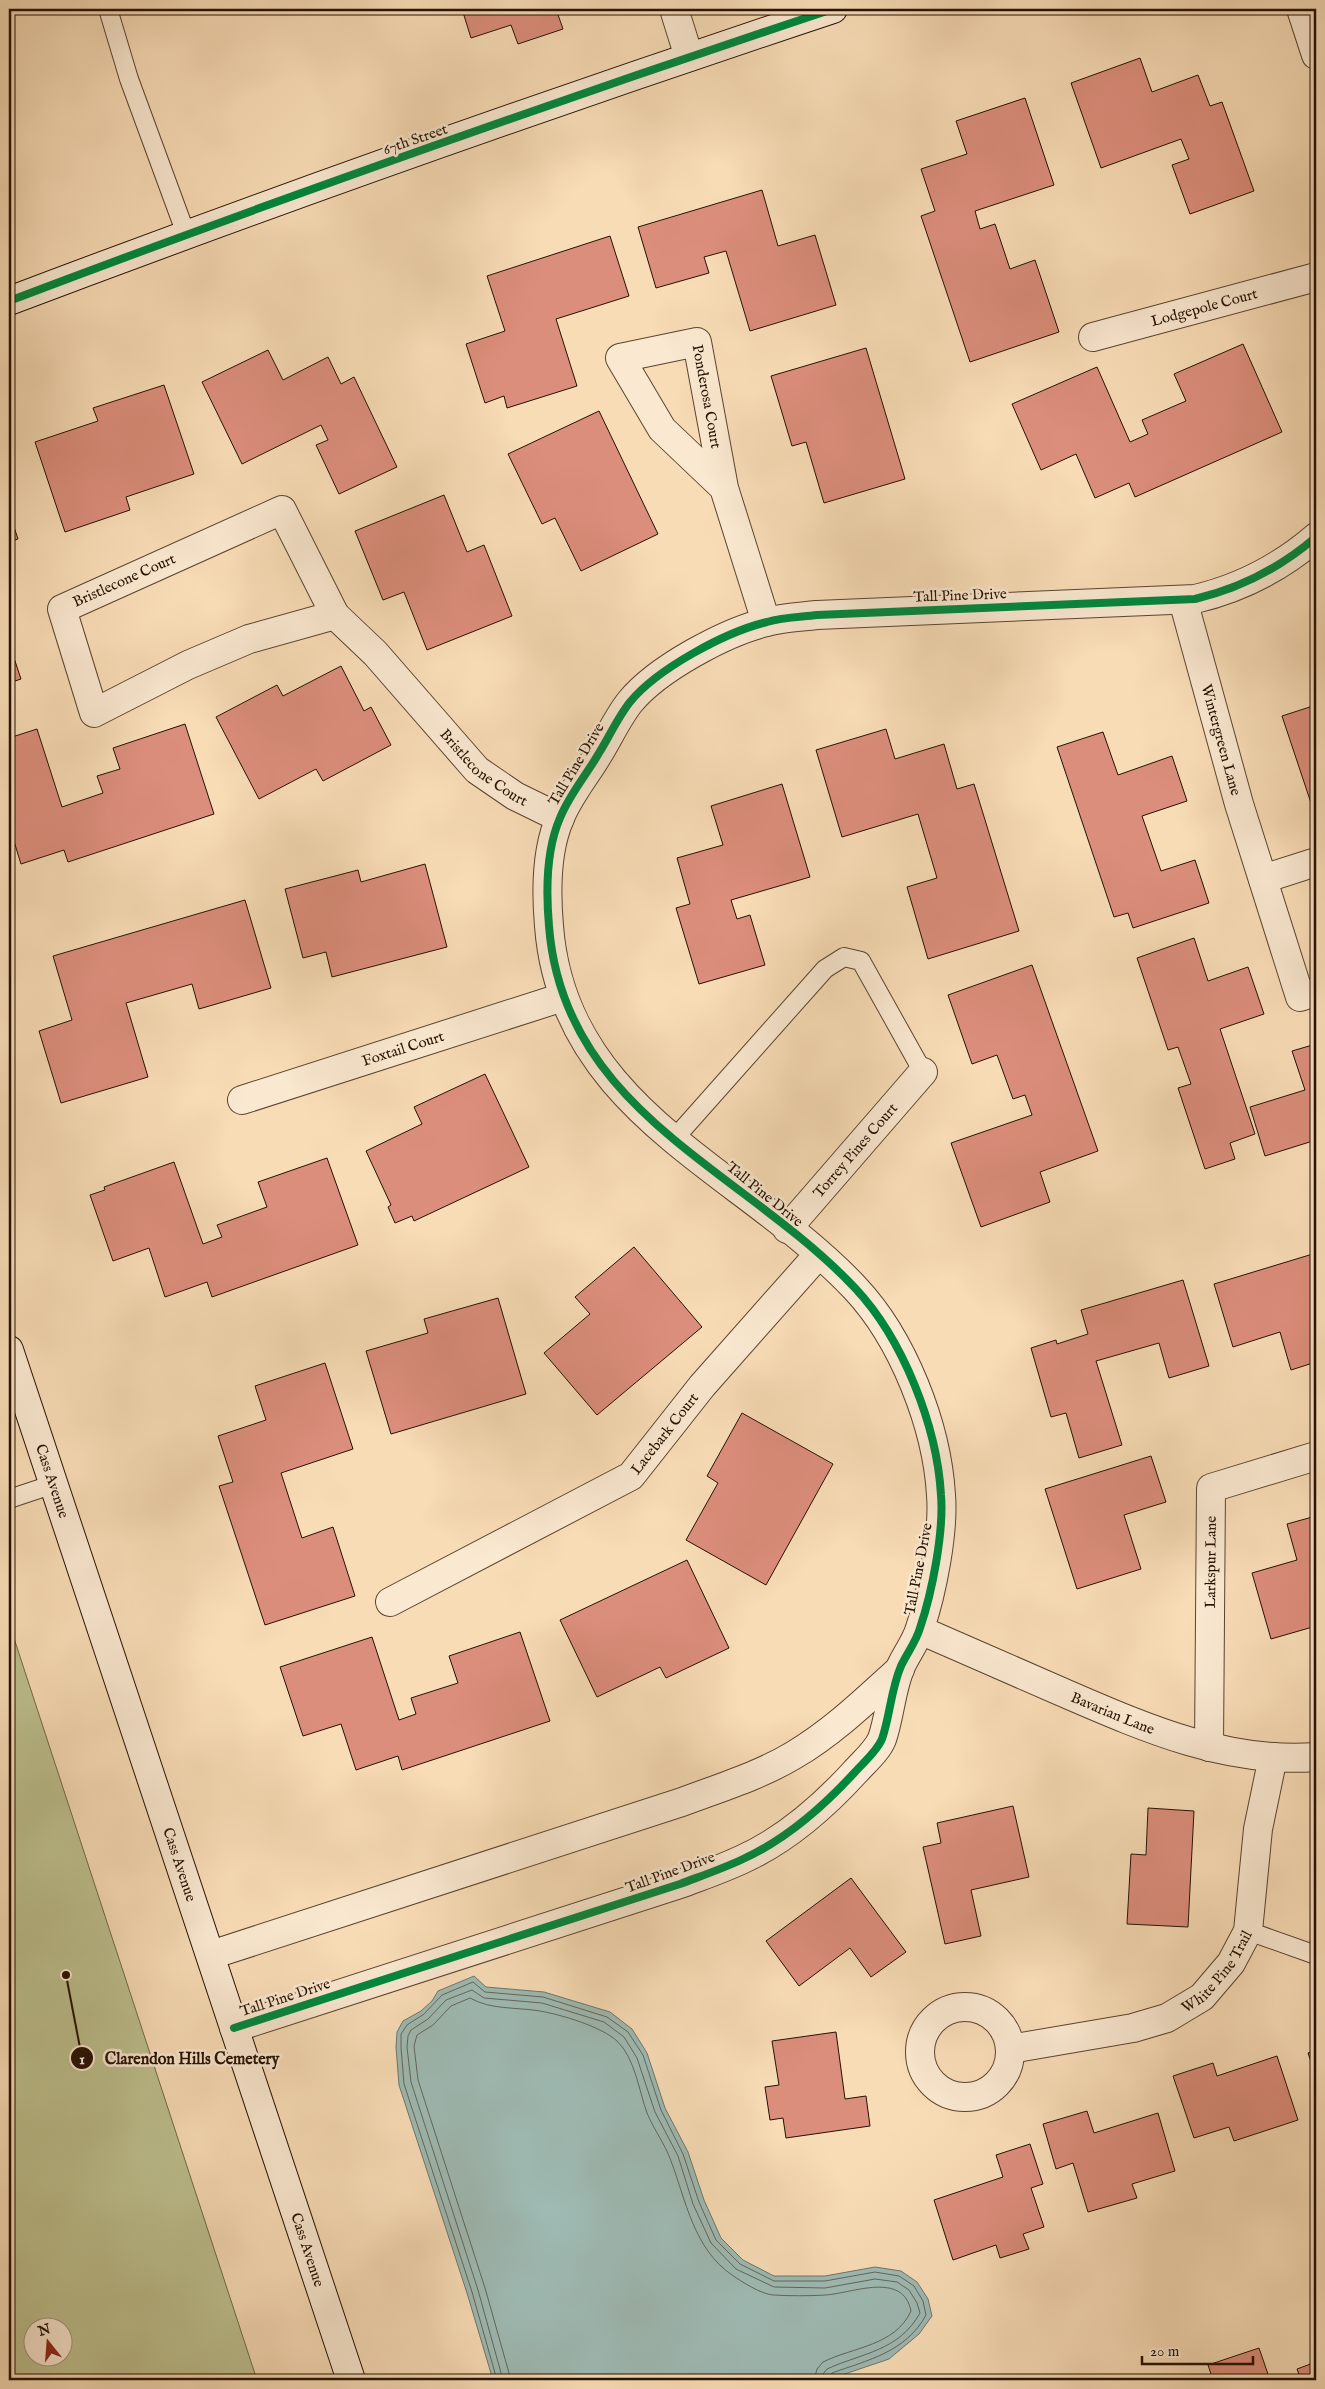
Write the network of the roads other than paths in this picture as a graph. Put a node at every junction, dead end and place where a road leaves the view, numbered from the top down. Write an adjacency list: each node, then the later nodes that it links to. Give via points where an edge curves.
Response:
1 (108, 9): 7 (lane, via 129,79)
2 (674, 9): 6 (street)
3 (833, 9): 6 (street, 67th Street)
4 (1300, 9): 5 (street)
5 (1316, 55)
6 (689, 57): 7 (street, 67th Street)
7 (186, 234): 9 (street, 67th Street)
8 (1316, 277): 10 (street, Lodgepole Court)
9 (9, 301)
10 (1092, 337)
11 (724, 488): 11 (street, Ponderosa Court, via 697,342 620,358 662,429); 15 (street, Ponderosa Court)
12 (1316, 537): 13 (street, Tall Pine Drive, via 1296,555 1259,578 1221,593)
13 (1183, 600): 15 (street, Tall Pine Drive, via 826,615); 18 (street, Wintergreen Lane)
14 (336, 615): 14 (street, Bristlecone Court, via 282,510 62,608 94,713 188,665 249,639); 16 (street, Bristlecone Court, via 375,652 477,770 515,796)
15 (766, 622): 16 (street, Tall Pine Drive, via 707,645 665,672 630,702)
16 (560, 818): 20 (street, Tall Pine Drive, via 548,872 548,912 550,950)
17 (1316, 862): 18 (street)
18 (1263, 879): 19 (street, Wintergreen Lane, via 1300,997)
19 (1316, 992)
20 (563, 997): 22 (street, Foxtail Court); 23 (street, Tall Pine Drive, via 584,1041 612,1082 649,1120)
21 (923, 1072): 23 (lane, via 860,961 844,957 825,969); 24 (street, Torrey Pines Court)
22 (242, 1100)
23 (674, 1139): 24 (street, Tall Pine Drive)
24 (787, 1229): 25 (street, Tall Pine Drive)
25 (818, 1255): 30 (street, Lacebark Court, via 702,1386 631,1476); 31 (street, Tall Pine Drive, via 854,1288 878,1316 905,1363 925,1414 941,1495 941,1526)
26 (9, 1350): 28 (street, Cass Avenue)
27 (1316, 1456): 33 (street, Larkspur Lane, via 1211,1488)
28 (54, 1484): 29 (lane); 37 (street, Cass Avenue)
29 (9, 1499)
30 (390, 1602)
31 (920, 1630): 32 (street, Tall Pine Drive); 33 (street, Bavarian Lane, via 1114,1715)
32 (900, 1669): 37 (street, Tall Pine Drive, via 846,1719 794,1755 752,1776 682,1802); 39 (street, Tall Pine Drive, via 880,1744 832,1798 804,1821 746,1858 671,1887)
33 (1209, 1747): 34 (street, Bavarian Lane)
34 (1273, 1757): 35 (street, Bavarian Lane); 36 (street, White Pine Trail, via 1258,1829)
35 (1316, 1757)
36 (1248, 1931): 38 (lane); 40 (street, White Pine Trail, via 1231,1963 1202,1997 1167,2018 1133,2028)
37 (210, 1955): 39 (street, Cass Avenue)
38 (1316, 1955)
39 (234, 2028): 41 (street, Cass Avenue)
40 (1010, 2049)
41 (351, 2380)

